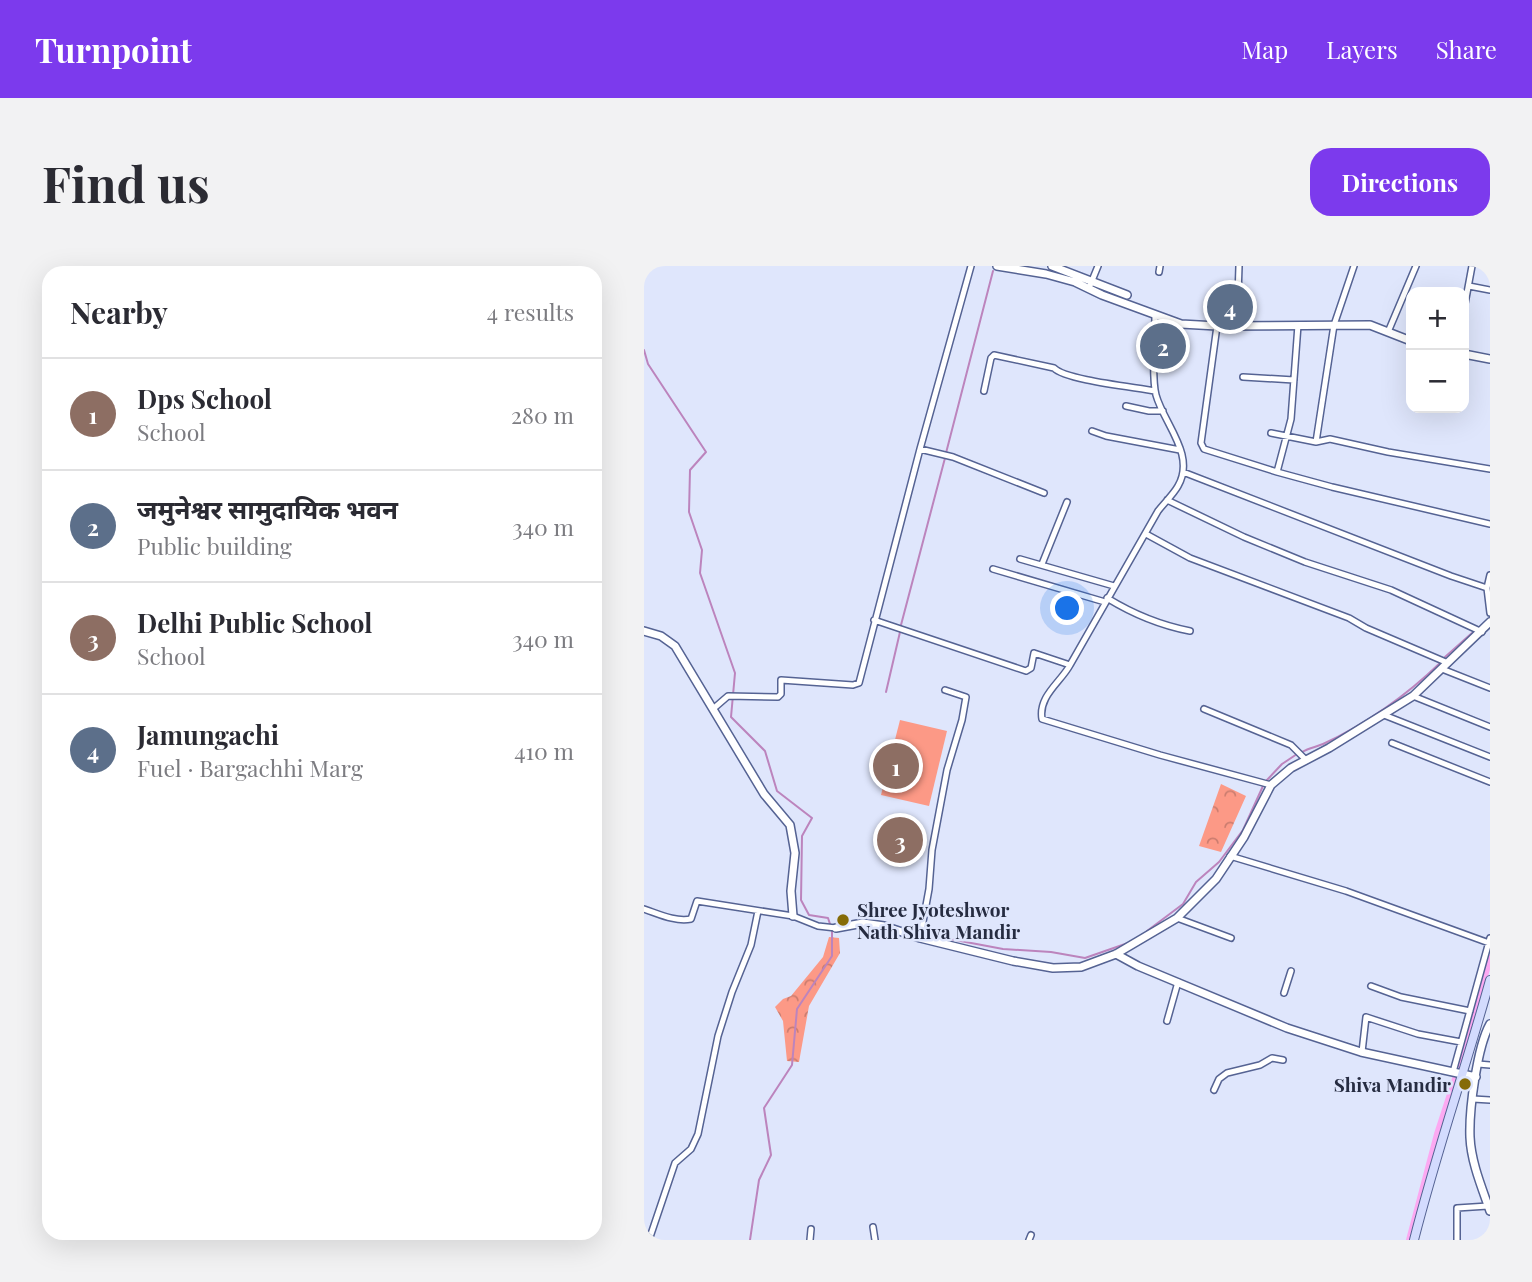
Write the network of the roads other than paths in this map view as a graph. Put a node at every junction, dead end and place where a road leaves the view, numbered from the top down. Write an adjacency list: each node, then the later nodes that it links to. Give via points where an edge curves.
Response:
1 (971, 266): 33 (street)
2 (997, 266): 9 (street)
3 (1052, 266): 9 (street)
4 (1098, 266): 10 (street)
5 (1240, 266): 18 (street)
6 (1354, 266): 16 (street)
7 (1416, 266): 19 (street)
8 (1472, 266): 11 (street)
9 (1075, 274): 10 (street)
10 (1090, 284): 13 (street); 14 (street)
11 (1469, 286): 12 (street)
12 (1490, 290)
13 (1127, 295)
14 (1155, 314): 17 (street, via 1181,324); 26 (street)
15 (1298, 325): 16 (street); 18 (street); 24 (street)
16 (1334, 325): 19 (street, via 1370,325); 32 (street)
17 (1217, 326): 18 (street); 37 (street, via 1201,443 1204,449)
18 (1237, 326)
19 (1388, 332): 20 (street)
20 (1406, 339)
21 (1469, 355): 22 (street)
22 (1490, 359)
23 (1243, 377): 24 (street)
24 (1294, 380): 31 (street)
25 (984, 391): 26 (street, via 994,355 1082,379)
26 (1155, 391): 28 (street)
27 (1126, 407): 28 (street)
28 (1163, 411): 34 (street)
29 (1092, 431): 34 (street)
30 (1270, 433): 31 (street)
31 (1286, 437): 32 (street); 37 (street)
32 (1315, 442): 35 (street, via 1330,439)
33 (920, 449): 38 (street); 51 (street)
34 (1180, 450): 36 (street)
35 (1490, 469)
36 (1183, 472): 39 (street); 48 (street)
37 (1277, 472): 41 (street)
38 (1044, 493)
39 (1167, 500): 42 (street); 55 (street, via 1244,537 1391,590)
40 (1067, 502): 44 (street)
41 (1490, 524)
42 (1146, 534): 47 (street); 57 (street, via 1191,558 1349,618)
43 (1020, 559): 44 (street)
44 (1042, 564): 47 (street)
45 (993, 569): 49 (street)
46 (1490, 575): 48 (street)
47 (1114, 586): 49 (street)
48 (1487, 588): 50 (street)
49 (1106, 600): 54 (street, via 1158,624); 56 (street)
50 (1490, 613)
51 (874, 620): 56 (street, via 1026,671 1034,653); 61 (street, via 856,685 781,680 777,698 728,696)
52 (1490, 622): 55 (street)
53 (644, 631): 61 (street, via 675,646)
54 (1190, 631)
55 (1482, 632): 57 (street)
56 (1070, 665): 69 (street, via 1051,688 1042,719)
57 (1445, 666): 58 (street); 60 (street)
58 (1490, 688)
59 (945, 690): 76 (street, via 965,697 947,769)
60 (1413, 696): 63 (street); 64 (street)
61 (713, 709): 73 (street, via 764,794 790,825 795,853)
62 (1204, 709): 67 (street, via 1291,746)
63 (1384, 715): 66 (street); 67 (street)
64 (1490, 727)
65 (1392, 743): 68 (street)
66 (1490, 757)
67 (1306, 760): 69 (street)
68 (1490, 782)
69 (1271, 785): 70 (street)
70 (1230, 856): 74 (street, via 1216,879); 78 (street)
71 (644, 909): 72 (street, via 684,920 691,919 697,901)
72 (758, 911): 73 (street); 103 (street, via 719,1036 698,1133 691,1149 675,1163)
73 (793, 916): 75 (street)
74 (1177, 918): 77 (street); 79 (street)
75 (833, 928): 76 (street, via 863,923)
76 (920, 938): 79 (street, via 1053,968 1081,967)
77 (1231, 939)
78 (1489, 941): 81 (street)
79 (1116, 954): 83 (street)
80 (1291, 971): 85 (street)
81 (1479, 977): 82 (street); 86 (street)
82 (1490, 981): 94 (main road)
83 (1178, 982): 87 (street); 90 (street, via 1287,1028)
84 (1371, 986): 86 (street)
85 (1284, 993)
86 (1470, 1011): 89 (street)
87 (1167, 1021)
88 (1490, 1024): 92 (street)
89 (1461, 1042): 90 (street, via 1366,1017); 94 (street)
90 (1362, 1052): 94 (street)
91 (1283, 1060): 96 (street, via 1272,1058 1227,1073)
92 (1478, 1065): 93 (street); 95 (street)
93 (1490, 1065)
94 (1458, 1073): 95 (street); 106 (main road)
95 (1476, 1077): 97 (street)
96 (1214, 1090)
97 (1473, 1099): 98 (street); 99 (street, via 1470,1137)
98 (1490, 1100)
99 (1487, 1194): 100 (street)
100 (1489, 1209): 107 (street, via 1457,1208)
101 (873, 1227): 105 (street)
102 (811, 1229): 104 (street)
103 (649, 1240)
104 (810, 1240)
105 (875, 1240)
106 (1413, 1240)
107 (1457, 1240)

